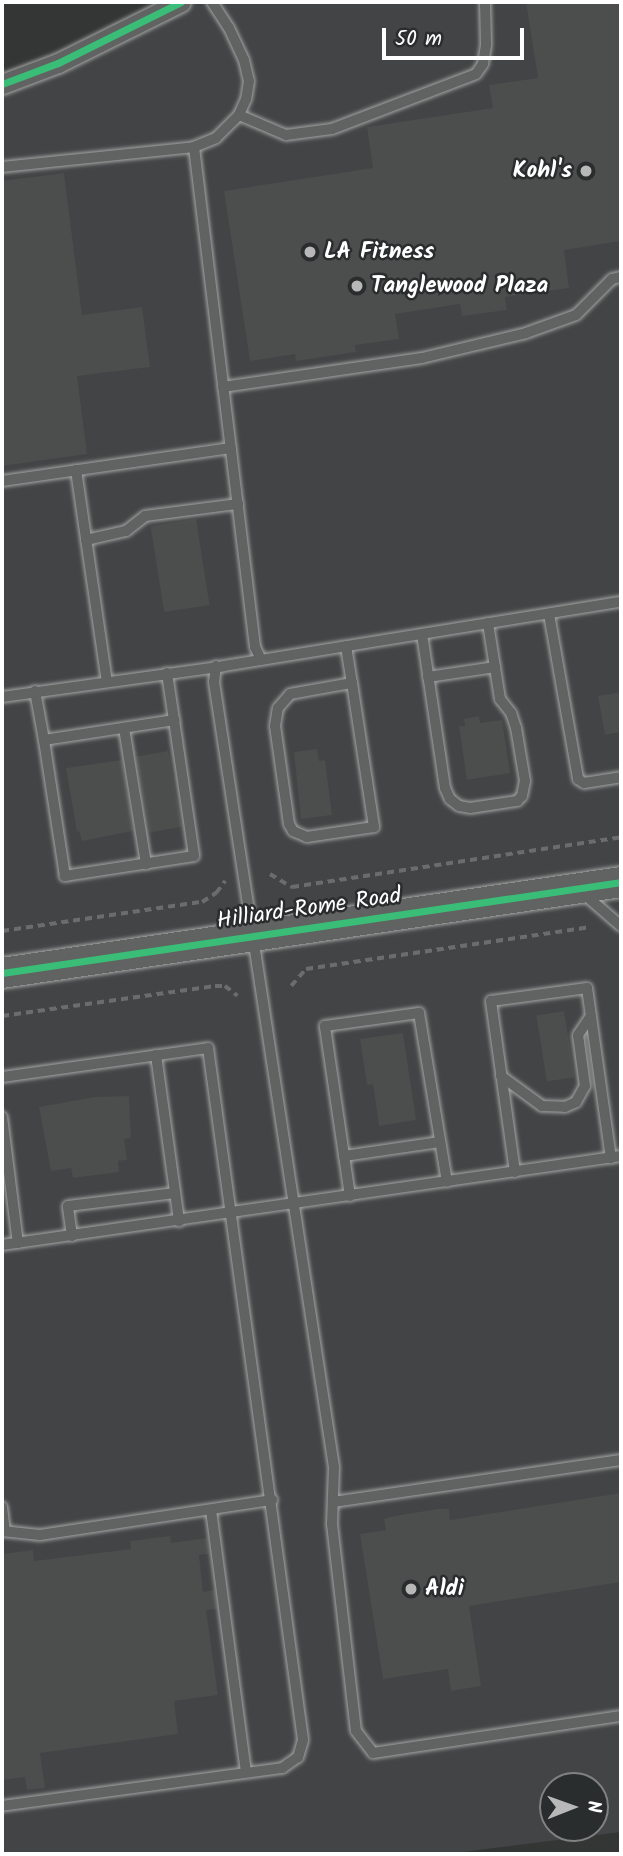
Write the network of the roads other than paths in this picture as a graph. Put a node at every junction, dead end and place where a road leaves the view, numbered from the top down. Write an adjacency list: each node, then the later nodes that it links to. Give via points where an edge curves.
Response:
1 (181, 2): 4 (street, via 58,63)
2 (212, 2): 5 (lane, via 244,60 249,81)
3 (485, 2): 5 (lane, via 486,44 476,74 332,129 286,135)
4 (2, 84)
5 (239, 115): 6 (lane, via 216,138)
6 (194, 147): 7 (lane); 9 (lane)
7 (2, 167)
8 (621, 277): 9 (lane, via 612,279 576,314 526,333 422,358)
9 (223, 387): 10 (lane)
10 (231, 447): 11 (lane); 13 (lane)
11 (76, 470): 12 (lane); 14 (lane)
12 (2, 481)
13 (237, 504): 14 (lane, via 145,516 126,531); 20 (lane, via 255,646)
14 (86, 540): 25 (lane)
15 (621, 602): 16 (lane)
16 (549, 614): 17 (lane); 32 (lane, via 578,779 584,783)
17 (488, 624): 18 (lane); 22 (lane)
18 (422, 634): 19 (lane); 24 (lane)
19 (346, 646): 20 (lane); 26 (lane)
20 (261, 660): 21 (lane)
21 (216, 666): 23 (lane); 37 (lane, via 214,682)
22 (495, 667): 24 (lane); 24 (lane, via 500,699 516,728 524,788 517,800 471,808 459,806 444,788)
23 (167, 673): 25 (lane); 29 (lane)
24 (428, 677)
25 (107, 682): 27 (lane)
26 (352, 683): 26 (lane, via 290,694 278,708 275,726 289,824 307,838 374,827)
27 (35, 691): 28 (lane); 31 (lane)
28 (2, 697)
29 (174, 720): 30 (lane); 33 (lane, via 194,856)
30 (124, 728): 31 (lane); 33 (lane)
31 (44, 740): 33 (lane, via 65,877)
32 (621, 777)
33 (146, 864)
34 (621, 882): 35 (main road, Hilliard-Rome Road)
35 (578, 889): 36 (lane); 37 (main road, Hilliard-Rome Road)
36 (621, 926)
37 (253, 936): 38 (main road, Hilliard-Rome Road); 51 (lane)
38 (2, 973)
39 (591, 1016): 41 (lane, via 579,1035 585,1086 576,1102 565,1107 542,1106); 41 (lane, via 587,988 491,1001); 46 (lane)
40 (156, 1055): 42 (lane); 49 (lane); 52 (lane, via 208,1048)
41 (501, 1076): 47 (lane)
42 (2, 1077)
43 (2, 1117): 55 (lane)
44 (440, 1142): 45 (lane); 45 (lane, via 419,1013 325,1026); 48 (lane)
45 (344, 1156): 50 (lane)
46 (616, 1157): 47 (lane)
47 (515, 1172): 48 (lane)
48 (447, 1182): 50 (lane)
49 (175, 1193): 53 (lane); 54 (lane, via 68,1206)
50 (351, 1196): 51 (lane)
51 (292, 1205): 52 (lane); 59 (lane, via 334,1467)
52 (230, 1214): 53 (lane); 58 (lane)
53 (179, 1221): 54 (lane)
54 (72, 1236): 55 (lane)
55 (18, 1243): 56 (lane)
56 (2, 1245)
57 (621, 1460): 59 (lane)
58 (272, 1500): 61 (lane); 64 (lane, via 303,1740 298,1757 282,1768)
59 (333, 1502): 63 (lane, via 356,1731 373,1753)
60 (2, 1507): 62 (lane)
61 (211, 1510): 62 (lane, via 40,1535); 64 (lane)
62 (3, 1530)
63 (621, 1716)
64 (246, 1772): 65 (lane)
65 (2, 1806)

